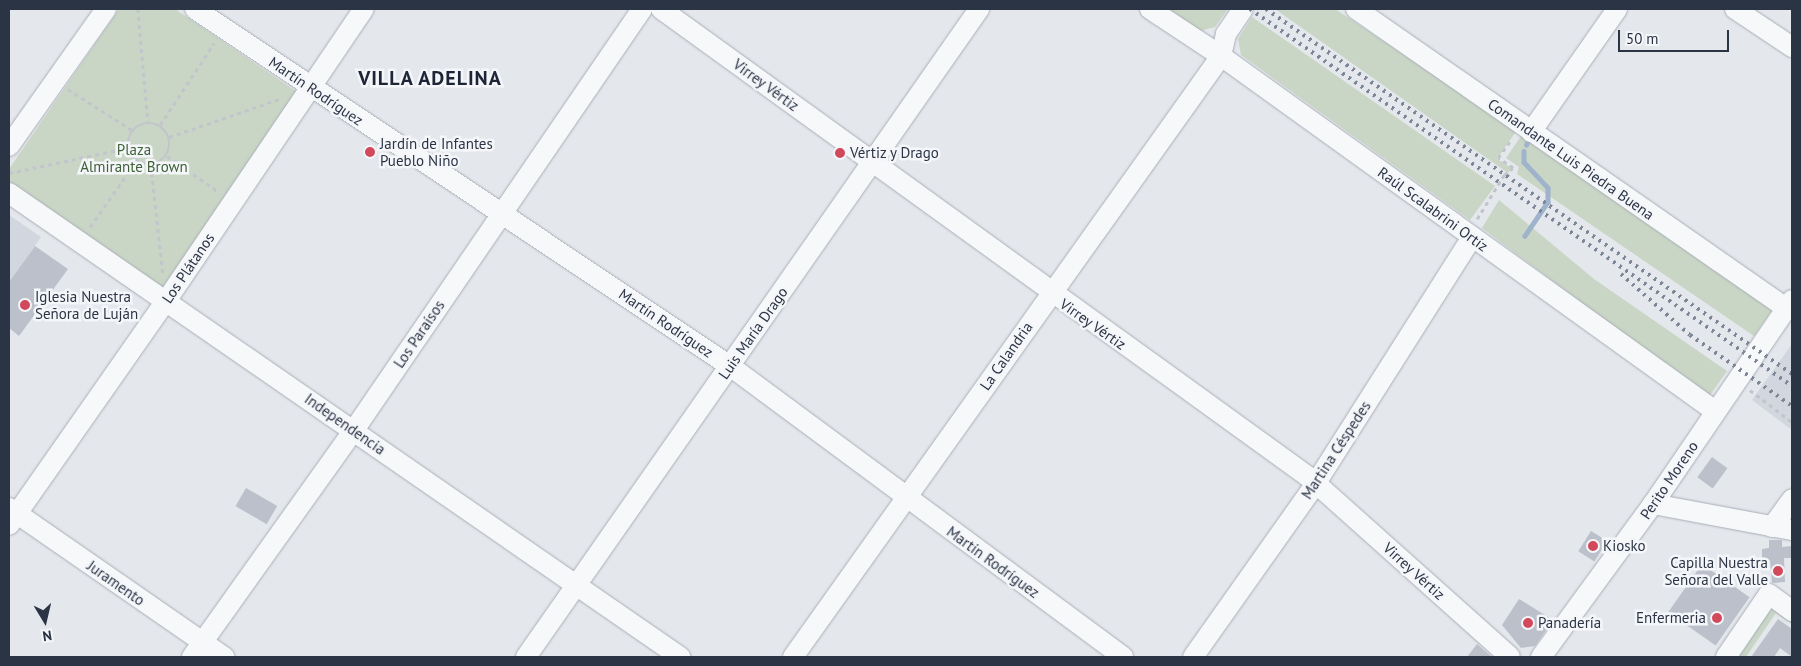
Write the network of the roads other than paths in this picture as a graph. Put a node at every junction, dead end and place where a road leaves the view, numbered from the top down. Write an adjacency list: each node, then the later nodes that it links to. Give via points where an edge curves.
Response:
1 (106, 9): 16 (street)
2 (195, 9): 14 (street, Martín Rodríguez)
3 (364, 9): 14 (street, Los Plátanos)
4 (642, 9): 19 (street, Los Paraísos)
5 (661, 9): 17 (street, Virrey Vértiz)
6 (979, 9): 17 (street, Luis María Drago)
7 (1150, 9): 13 (street, Raúl Scalabrini Ortíz)
8 (1243, 9): 13 (street, via 1226,34)
9 (1356, 9): 15 (street, Comandante Luis Piedra Buena)
10 (1616, 9): 15 (street)
11 (1735, 9): 12 (street)
12 (1792, 47)
13 (1221, 56): 20 (street, Raúl Scalabrini Ortíz); 21 (street, La Calandria)
14 (311, 88): 19 (street, Martín Rodríguez); 22 (street, Los Plátanos)
15 (1526, 129): 23 (street, Comandante Luis Piedra Buena)
16 (9, 146)
17 (873, 161): 21 (street, Virrey Vértiz); 24 (street, Luis María Drago)
18 (9, 193): 22 (street, Independencia)
19 (502, 212): 24 (street, Martín Rodríguez); 26 (street, Los Paraísos)
20 (1472, 237): 25 (street, Raúl Scalabrini Ortíz); 27 (street, Martina Céspedes)
21 (1051, 293): 27 (street, Virrey Vértiz); 28 (street, La Calandria)
22 (166, 301): 26 (street, Independencia); 31 (street, Los Plátanos)
23 (1789, 304): 25 (street, Perito Moreno)
24 (730, 366): 28 (street, Martín Rodríguez); 34 (street, Luis María Drago)
25 (1715, 411): 30 (street, Perito Moreno)
26 (354, 430): 34 (street, Independencia); 36 (street, Los Paraísos)
27 (1316, 483): 42 (street, Martina Céspedes); 43 (street, Virrey Vértiz)
28 (906, 498): 40 (street, La Calandria); 41 (street, Martín Rodríguez)
29 (1792, 499): 32 (street)
30 (1653, 504): 32 (street); 44 (street, Perito Moreno)
31 (11, 515): 36 (street, Juramento)
32 (1772, 526): 33 (street)
33 (1792, 530)
34 (576, 585): 38 (street, Luis María Drago); 39 (street, Independencia)
35 (1792, 611): 45 (street, via 1769,594)
36 (197, 650): 37 (street, Juramento)
37 (224, 657)
38 (526, 657)
39 (680, 657)
40 (793, 657)
41 (1123, 657)
42 (1193, 657)
43 (1510, 657)
44 (1541, 657)
45 (1726, 657)

